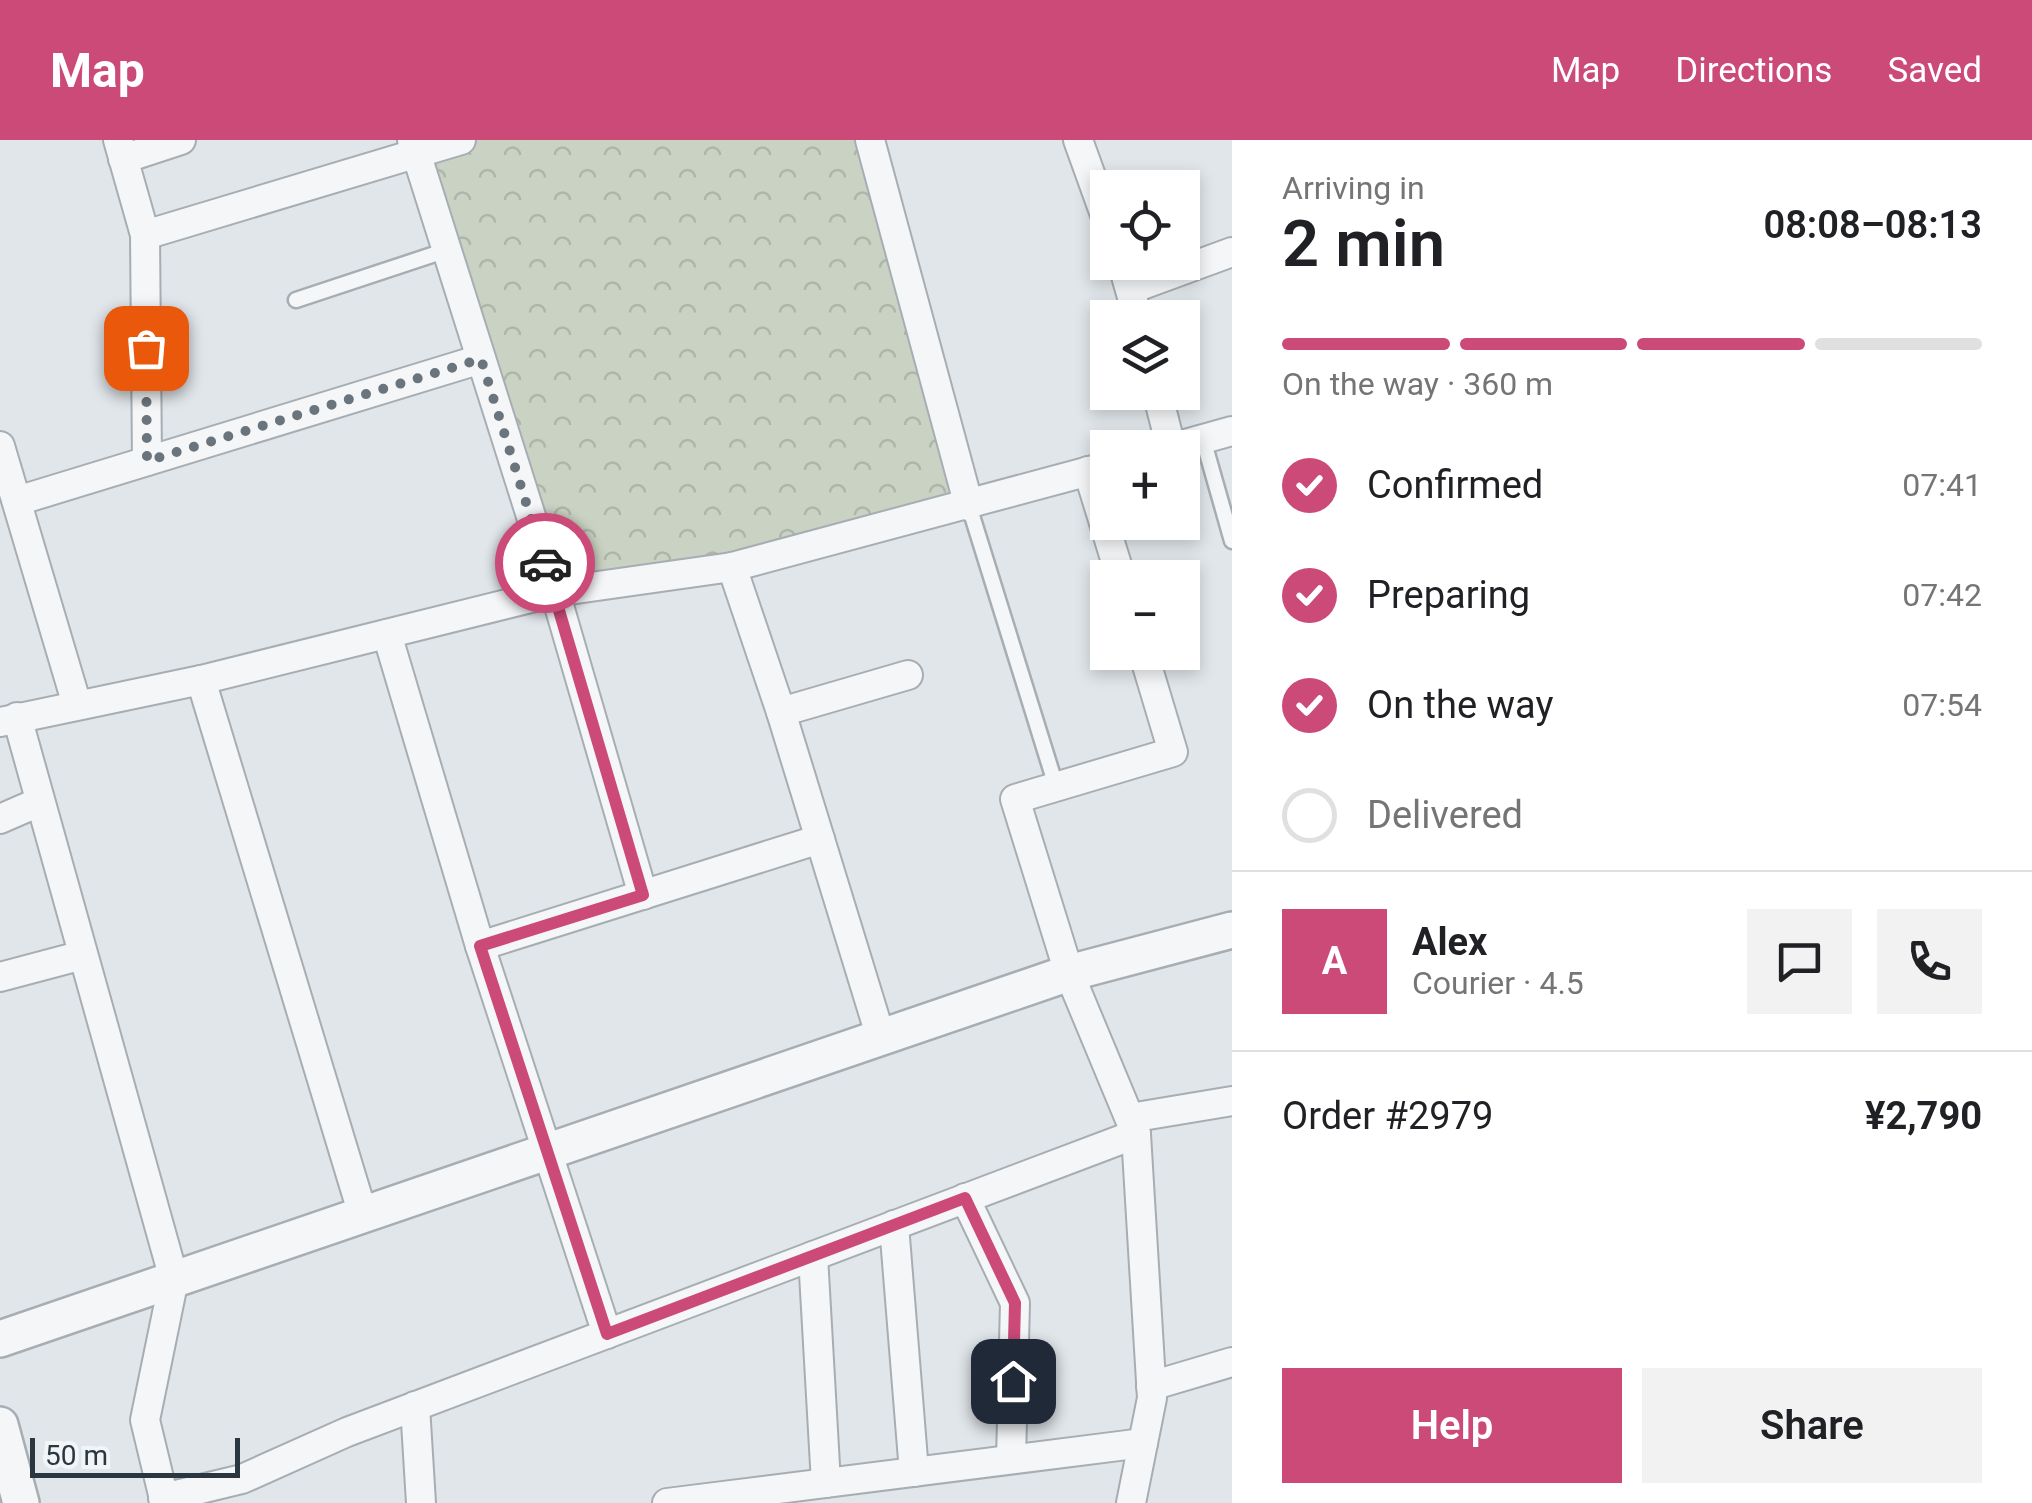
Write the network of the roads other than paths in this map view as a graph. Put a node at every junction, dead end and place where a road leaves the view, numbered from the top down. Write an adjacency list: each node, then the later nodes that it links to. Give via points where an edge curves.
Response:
1 (181, 140): 6 (street)
2 (460, 140): 5 (street)
3 (870, 140): 21 (street)
4 (1078, 140): 7 (street)
5 (414, 147): 8 (street); 9 (street)
6 (121, 150): 8 (street)
7 (1090, 173)
8 (145, 234): 18 (street)
9 (446, 250): 12 (lane); 13 (street)
10 (1232, 252): 11 (street)
11 (1200, 259)
12 (296, 300)
13 (481, 359): 18 (street); 24 (street)
14 (1232, 431): 15 (street)
15 (1203, 439): 16 (street); 22 (lane)
16 (1200, 440)
17 (0, 446): 20 (street)
18 (147, 461): 20 (street)
19 (1090, 470): 21 (street)
20 (17, 501): 29 (street)
21 (969, 506): 23 (street); 32 (lane)
22 (1232, 540)
23 (732, 567): 24 (street); 30 (street)
24 (554, 592): 25 (street); 36 (street)
25 (387, 634): 28 (street); 38 (street)
26 (1148, 670): 32 (street, via 1173,752)
27 (908, 675): 30 (street)
28 (201, 680): 29 (street); 47 (street)
29 (78, 705): 31 (street)
30 (781, 712): 35 (street)
31 (9, 720): 33 (street)
32 (1056, 786): 40 (street, via 1015,798)
33 (40, 802): 34 (street); 39 (street)
34 (0, 819)
35 (820, 838): 36 (street); 42 (street)
36 (643, 895): 38 (street)
37 (1232, 930): 40 (street)
38 (480, 946): 45 (street)
39 (83, 955): 41 (street); 50 (street)
40 (1069, 974): 42 (street); 44 (street)
41 (0, 977)
42 (881, 1038): 45 (street)
43 (1232, 1100): 44 (street)
44 (1133, 1126): 46 (street); 54 (street)
45 (548, 1152): 47 (street); 51 (street)
46 (965, 1198): 48 (street); 58 (street, via 1015,1303)
47 (362, 1215): 50 (street)
48 (894, 1225): 49 (street); 59 (street)
49 (813, 1256): 51 (street); 60 (street)
50 (174, 1280): 52 (street); 61 (street, via 145,1420)
51 (607, 1334): 55 (street)
52 (0, 1339)
53 (1232, 1362): 54 (street)
54 (1152, 1386): 57 (street)
55 (415, 1406): 61 (street, via 242,1479); 63 (street)
56 (0, 1425): 62 (street)
57 (1143, 1442): 58 (street); 65 (street)
58 (1011, 1459): 59 (street)
59 (914, 1472): 60 (street)
60 (826, 1483): 64 (street)
61 (164, 1501)
62 (21, 1503)
63 (421, 1503)
64 (667, 1503)
65 (1131, 1503)

